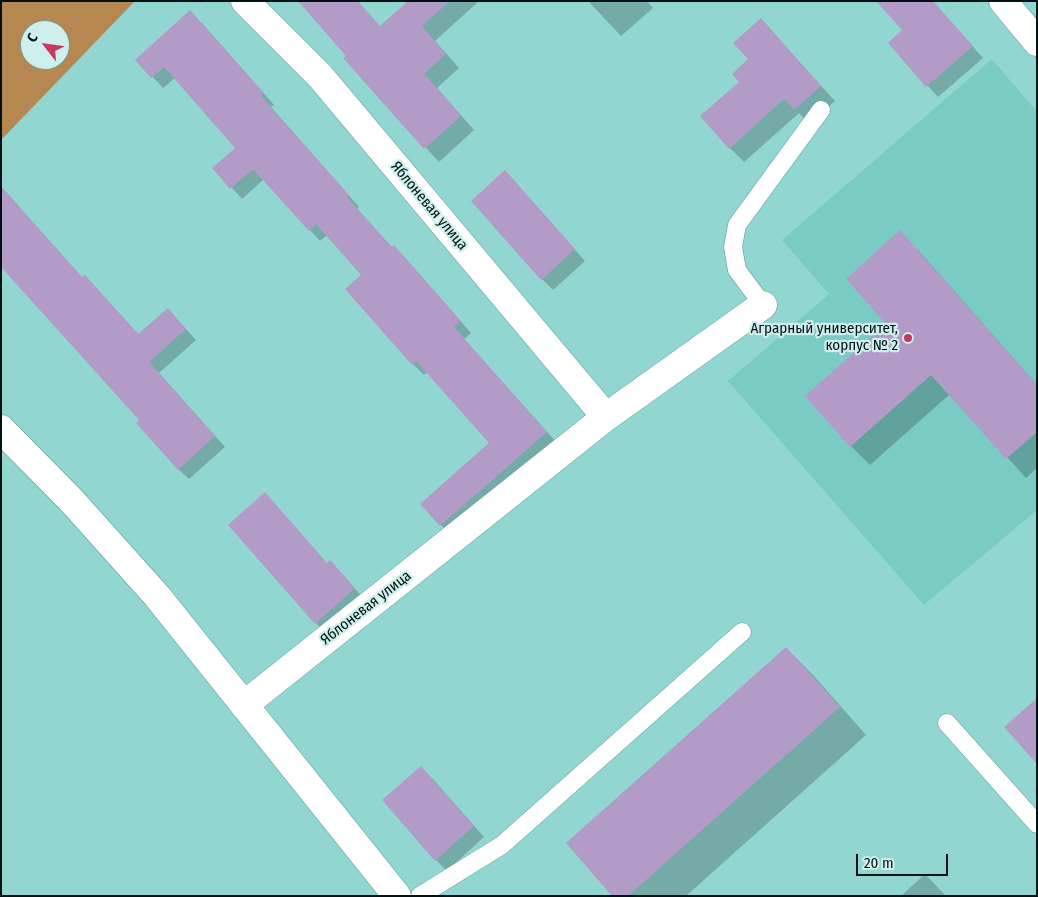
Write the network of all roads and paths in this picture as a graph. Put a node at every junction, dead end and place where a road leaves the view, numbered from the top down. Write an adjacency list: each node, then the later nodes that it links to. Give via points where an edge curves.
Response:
1 (245, 1): 6 (street, Яблоневая улица, via 320,76)
2 (1003, 1): 3 (street)
3 (1037, 42)
4 (821, 110): 5 (lane, via 737,225 733,247 737,270)
5 (762, 305): 6 (street, Яблоневая улица)
6 (606, 417): 9 (street, Яблоневая улица)
7 (1, 429): 9 (street, via 72,500 157,596)
8 (742, 632): 13 (lane, via 502,845)
9 (244, 705): 12 (street)
10 (947, 723): 11 (lane)
11 (1037, 824)
12 (397, 896)
13 (420, 896)

